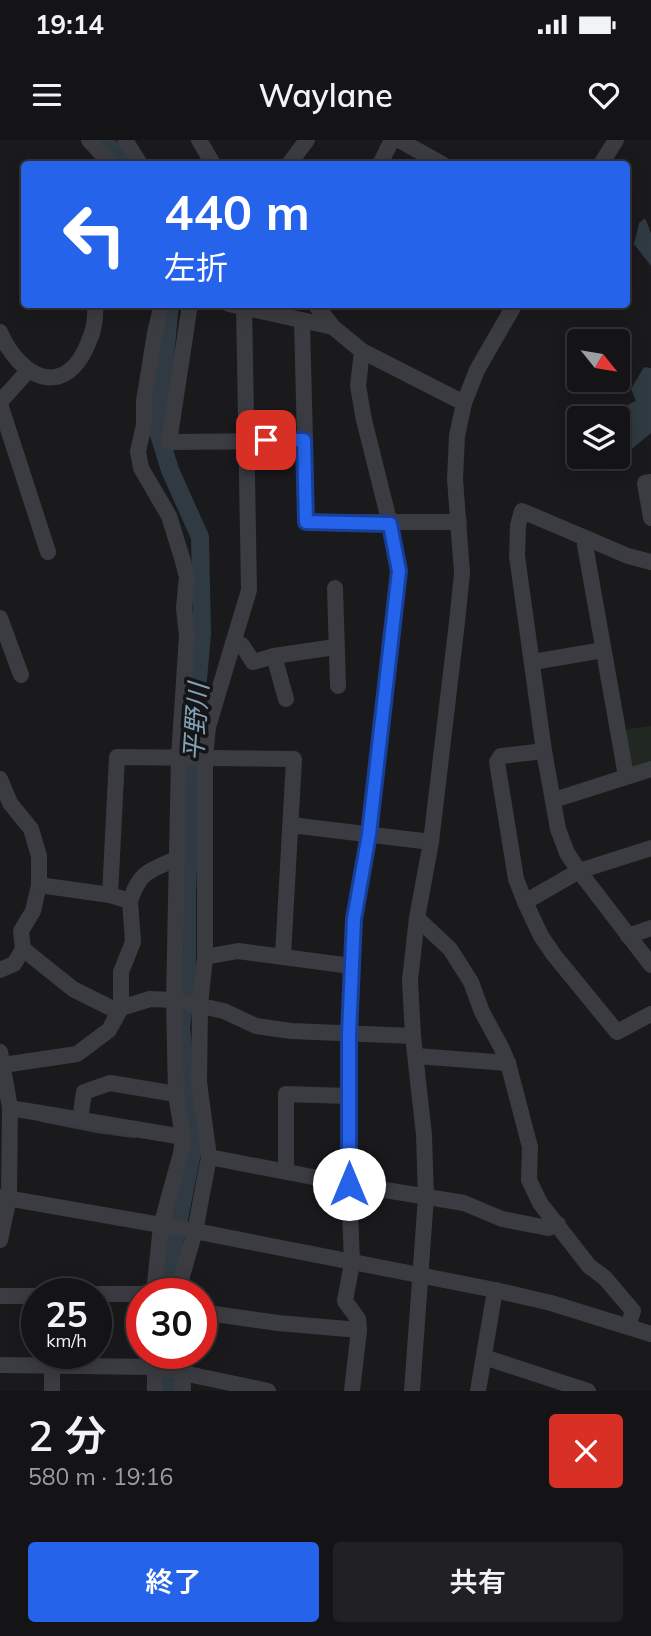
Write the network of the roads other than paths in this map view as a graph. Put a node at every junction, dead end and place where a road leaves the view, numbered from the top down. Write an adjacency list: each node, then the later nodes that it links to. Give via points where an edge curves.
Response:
1 (89, 140): 8 (street)
2 (125, 140): 9 (street)
3 (199, 140): 10 (street)
4 (307, 140): 11 (street)
5 (392, 140): 12 (street)
6 (399, 140): 13 (street)
7 (616, 140): 14 (street)
8 (108, 161)
9 (138, 161)
10 (211, 161)
11 (291, 161)
12 (382, 161)
13 (437, 161)
14 (603, 161)
15 (95, 308): 27 (street, via 93,330 76,366 63,377 49,379)
16 (161, 308): 51 (street, via 138,451 141,468 169,516 187,577)
17 (189, 308): 31 (street, via 169,442)
18 (239, 308): 31 (street)
19 (251, 308): 22 (street)
20 (318, 308): 23 (street)
21 (513, 308): 29 (street)
22 (302, 321): 23 (street); 32 (street)
23 (333, 327): 26 (street)
24 (0, 332): 25 (street)
25 (4, 351): 27 (street)
26 (362, 351): 29 (street); 36 (street, via 358,386)
27 (28, 370): 28 (street)
28 (0, 403): 30 (street)
29 (464, 403): 35 (street, via 457,436)
30 (4, 422): 38 (street)
31 (247, 440): 32 (street); 42 (street, via 248,590)
32 (304, 440): 36 (street, via 306,522)
33 (651, 482): 34 (street, via 645,484)
34 (651, 518)
35 (459, 522): 36 (street); 60 (street, via 457,622)
36 (390, 524): 59 (street, via 399,571)
37 (586, 539): 39 (street); 44 (street); 46 (street, via 522,511 517,556)
38 (48, 552)
39 (651, 562)
40 (334, 588): 43 (street)
41 (0, 618): 47 (street)
42 (233, 643): 45 (street, via 242,645 253,662); 52 (street, via 208,727)
43 (335, 647): 45 (street); 48 (street)
44 (603, 650): 46 (street); 54 (street)
45 (274, 656): 49 (street)
46 (533, 662): 50 (street)
47 (21, 675)
48 (338, 687)
49 (286, 699)
50 (544, 751): 56 (street); 67 (street, via 500,757 497,762 516,879)
51 (179, 757): 52 (street); 62 (street); 65 (street, via 117,757)
52 (205, 757): 58 (street, via 294,759); 73 (street)
53 (651, 769): 54 (street)
54 (625, 776): 56 (street)
55 (0, 779): 57 (street)
56 (554, 800): 63 (street, via 558,829)
57 (5, 807): 64 (street, via 31,829 39,856)
58 (291, 825): 59 (street); 72 (street)
59 (369, 834): 60 (street); 75 (street)
60 (431, 842): 68 (street)
61 (651, 848): 63 (street)
62 (176, 859): 66 (street, via 146,872); 77 (street)
63 (579, 871): 67 (street); 70 (street)
64 (39, 884): 65 (street); 71 (street, via 33,911 21,931)
65 (110, 895): 66 (street)
66 (130, 901): 79 (street, via 133,942 121,972)
67 (525, 902): 80 (street, via 554,955 617,1032)
68 (417, 918): 82 (street, via 410,980); 85 (street, via 450,949 471,982)
69 (651, 928): 70 (street)
70 (628, 936): 74 (street)
71 (23, 949): 76 (street, via 14,964); 79 (street, via 73,989 111,1008)
72 (282, 956): 73 (street, via 238,951); 75 (street)
73 (205, 957): 78 (street)
74 (651, 965)
75 (351, 966): 81 (street)
76 (0, 970)
77 (174, 1000): 78 (street); 79 (street, via 150,999); 86 (street)
78 (200, 1004): 81 (street, via 256,1026); 91 (street, via 199,1082)
79 (121, 1008): 84 (street, via 109,1030 77,1054)
80 (651, 1014)
81 (349, 1034): 82 (street); 87 (street)
82 (413, 1036): 83 (street)
83 (416, 1056): 85 (street); 95 (street)
84 (1, 1059): 88 (street)
85 (508, 1063): 96 (street, via 530,1147 529,1180)
86 (176, 1094): 89 (street, via 110,1083 84,1092); 90 (street)
87 (349, 1096): 92 (street, via 286,1094); 93 (street)
88 (10, 1108): 89 (street); 94 (street)
89 (80, 1120): 90 (street)
90 (182, 1145): 97 (street)
91 (209, 1157): 92 (street); 98 (street)
92 (285, 1171): 93 (street)
93 (349, 1184): 95 (street); 100 (street)
94 (5, 1197): 97 (street); 99 (street)
95 (426, 1197): 96 (street, via 464,1203 502,1219 548,1228); 101 (street)
96 (558, 1224): 108 (street, via 589,1266 633,1311)
97 (163, 1226): 98 (street); 102 (street)
98 (193, 1231): 100 (street); 103 (street)
99 (0, 1240)
100 (352, 1263): 101 (street); 109 (street, via 345,1301 358,1319)
101 (420, 1274): 104 (street); 124 (street)
102 (156, 1278)
103 (181, 1278)
104 (495, 1290): 108 (street); 111 (street)
105 (0, 1296): 106 (street)
106 (21, 1296)
107 (217, 1314): 109 (street)
108 (628, 1326): 110 (street)
109 (359, 1330): 123 (street)
110 (651, 1334)
111 (484, 1357): 125 (street); 126 (street)
112 (0, 1365): 113 (street)
113 (21, 1365)
114 (52, 1369): 119 (street)
115 (155, 1369): 120 (street)
116 (174, 1369): 118 (street)
117 (183, 1369): 118 (street)
118 (183, 1373): 121 (street); 122 (street)
119 (52, 1391)
120 (155, 1391)
121 (183, 1391)
122 (268, 1391)
123 (352, 1391)
124 (412, 1391)
125 (478, 1391)
126 (588, 1391)

